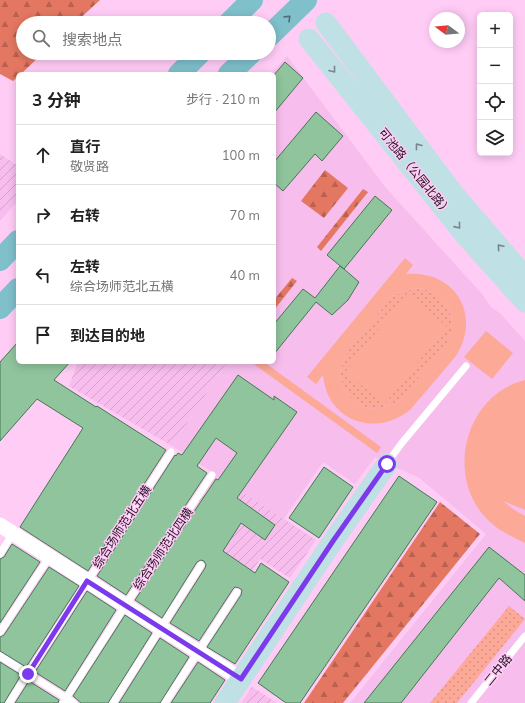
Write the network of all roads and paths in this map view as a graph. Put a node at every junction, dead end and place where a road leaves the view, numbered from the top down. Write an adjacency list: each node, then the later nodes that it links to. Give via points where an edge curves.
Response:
1 (252, 0): 3 (main road)
2 (306, 0): 5 (main road, one-way to 2)
3 (236, 16)
4 (326, 23): 13 (main road, 可池路（公园北路）, one-way to 4, via 453,193)
5 (276, 29)
6 (309, 39): 15 (main road, 可池路（公园北路）, one-way to 15, via 465,235)
7 (193, 60): 9 (main road)
8 (244, 60): 10 (main road)
9 (181, 72)
10 (232, 72)
11 (16, 243): 12 (main road)
12 (0, 260)
13 (525, 277)
14 (16, 291): 16 (main road)
15 (525, 302)
16 (0, 308)
17 (466, 366): 19 (lane)
18 (171, 452): 26 (lane, 综合场师范北五横)
19 (387, 464): 35 (main road)
20 (212, 475): 28 (lane, 综合场师范北四横)
21 (0, 525): 22 (street)
22 (13, 533): 23 (lane); 24 (street)
23 (0, 554)
24 (50, 556): 26 (street); 30 (lane)
25 (201, 565): 29 (lane)
26 (87, 581): 28 (street); 34 (lane, 综合场师范北五横)
27 (237, 592): 32 (lane)
28 (125, 606): 29 (street); 36 (lane, 综合场师范北四横)
29 (161, 628): 32 (street); 39 (lane)
30 (0, 632)
31 (525, 636): 42 (lane, 二中路)
32 (198, 652): 35 (street); 40 (lane)
33 (0, 656): 34 (lane)
34 (28, 674): 36 (lane); 37 (lane, 综合场师范北五横)
35 (241, 679): 41 (main road)
36 (64, 700): 38 (lane)
37 (9, 703)
38 (74, 703)
39 (114, 703)
40 (166, 703)
41 (225, 703)
42 (471, 703)

